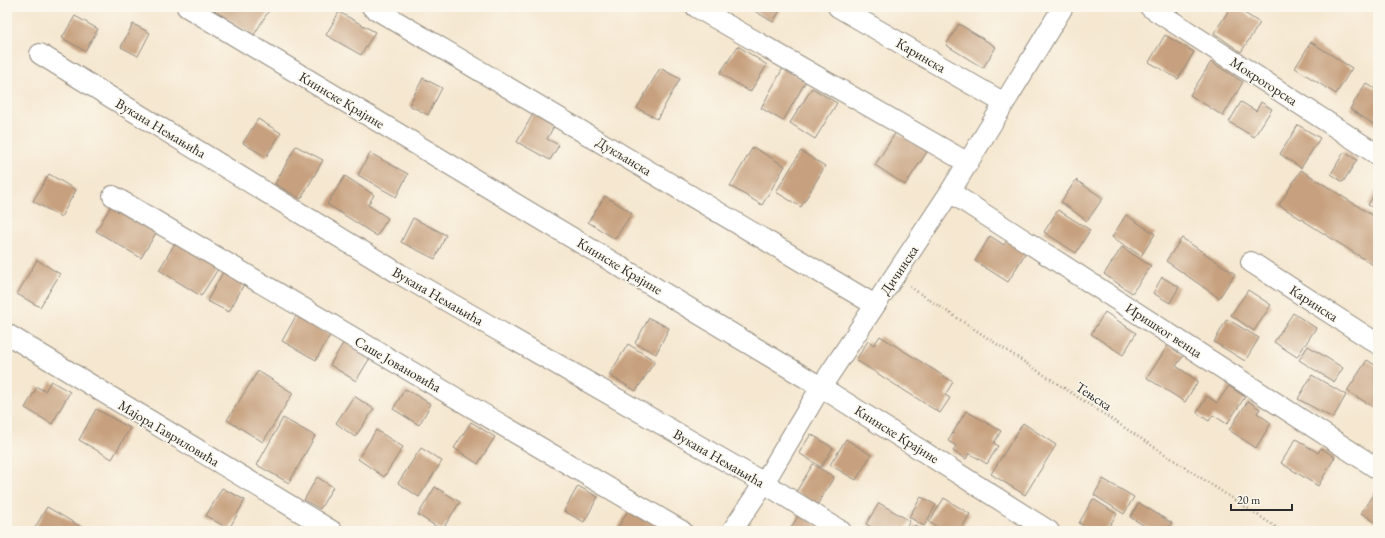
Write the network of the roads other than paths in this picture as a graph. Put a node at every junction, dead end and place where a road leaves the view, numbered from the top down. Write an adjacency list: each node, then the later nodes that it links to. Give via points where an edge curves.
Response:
1 (187, 7): 17 (street, Книнске Крајине)
2 (372, 7): 14 (street, Дукљанска)
3 (696, 7): 10 (street)
4 (838, 7): 8 (street, Каринска)
5 (1063, 7): 8 (street, Дичинска)
6 (1150, 7): 9 (street, Мокрогорска)
7 (40, 54): 19 (street, Вукана Немањића, via 398,273)
8 (1004, 103): 10 (street, Дичинска)
9 (1378, 155)
10 (968, 163): 11 (street, Дичинска)
11 (950, 192): 14 (street, Дичинска); 18 (street, Иришког венца)
12 (114, 196): 21 (street, Саше Јовановића)
13 (1251, 262): 16 (street, Каринска)
14 (875, 305): 17 (street, Дичинска)
15 (7, 334): 20 (street, Мајора Гавриловића)
16 (1378, 344)
17 (821, 387): 19 (street, Дичинска); 24 (street, Книнске Крајине)
18 (1378, 469)
19 (764, 483): 22 (street, Дичинска); 23 (street, Вукана Немањића)
20 (332, 531)
21 (682, 531)
22 (732, 531)
23 (841, 531)
24 (1049, 531)

